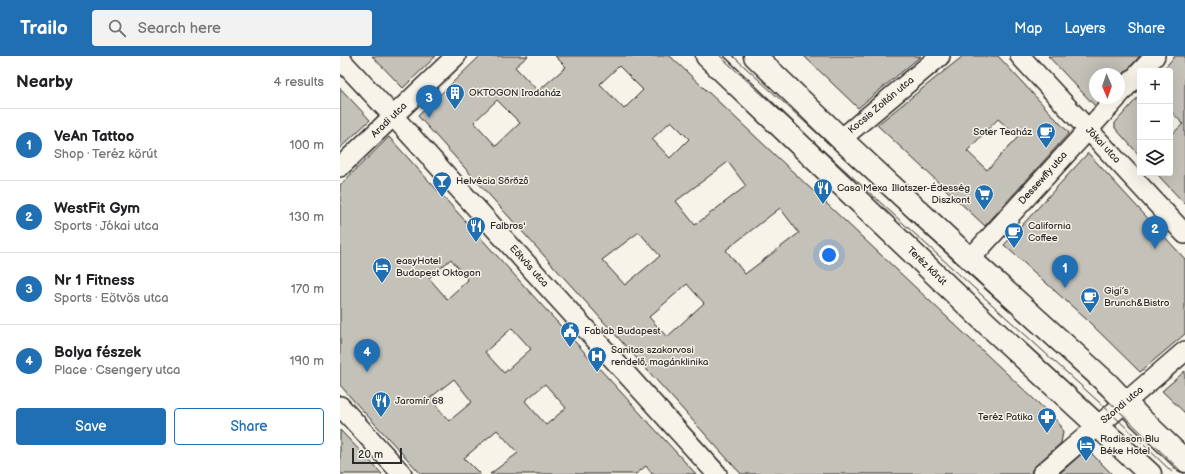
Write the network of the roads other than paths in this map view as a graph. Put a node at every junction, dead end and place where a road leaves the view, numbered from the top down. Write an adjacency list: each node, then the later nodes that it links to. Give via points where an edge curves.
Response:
1 (456, 56): 12 (street, Aradi utca)
2 (707, 56): 21 (main road, Teréz körút, via 987,324)
3 (755, 56): 14 (main road)
4 (940, 56): 14 (street, Kocsis Zoltán utca)
5 (1020, 56): 13 (street, Jókai utca)
6 (1155, 56): 8 (street)
7 (340, 59): 12 (street, Eötvös utca)
8 (1144, 68)
9 (1137, 76): 10 (street)
10 (1125, 89)
11 (1111, 104): 13 (street, Dessewffy utca)
12 (393, 116): 15 (street, Aradi utca); 24 (street, Eötvös utca)
13 (1088, 129): 16 (street, Jókai utca); 17 (street, Dessewffy utca)
14 (841, 139): 17 (main road)
15 (340, 167)
16 (1185, 234)
17 (970, 258): 19 (main road)
18 (1185, 351): 19 (street, Szondi utca)
19 (1126, 402): 21 (street, Szondi utca); 22 (main road)
20 (340, 406): 23 (street)
21 (1098, 426): 25 (street, Szondi utca); 26 (main road, Teréz körút)
22 (1185, 461)
23 (402, 474)
24 (717, 474)
25 (1042, 474)
26 (1150, 474)

